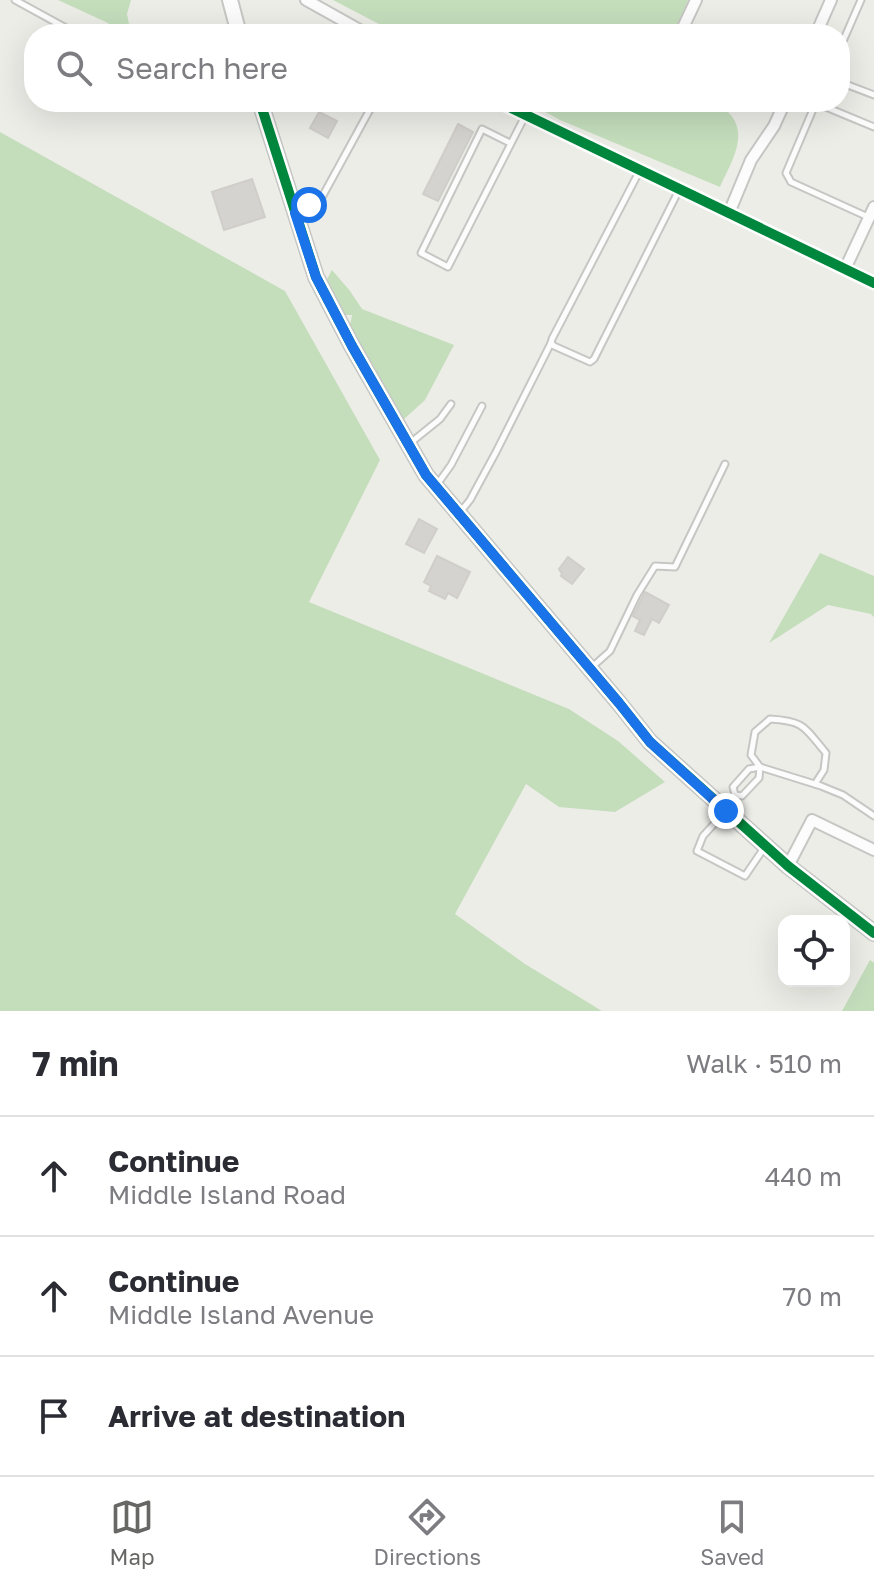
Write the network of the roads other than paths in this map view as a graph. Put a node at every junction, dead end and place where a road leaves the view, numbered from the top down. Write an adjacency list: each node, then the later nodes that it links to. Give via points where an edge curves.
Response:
1 (15, 0): 7 (lane)
2 (230, 0): 8 (street)
3 (306, 0): 9 (street)
4 (696, 0): 10 (street)
5 (831, 0): 11 (street)
6 (861, 0): 12 (lane)
7 (59, 24)
8 (236, 24)
9 (349, 24)
10 (685, 24)
11 (820, 24)
12 (850, 25)
13 (850, 86): 14 (lane)
14 (874, 95)
15 (263, 112): 27 (street)
16 (369, 112): 27 (lane, via 321,199)
17 (519, 112): 21 (street)
18 (778, 112): 28 (street)
19 (812, 112): 29 (lane, via 786,173 791,182)
20 (838, 112): 22 (lane)
21 (525, 115): 23 (lane); 24 (street)
22 (874, 127)
23 (510, 143): 23 (lane, via 448,267 421,253 482,129)
24 (640, 170): 25 (street); 32 (lane)
25 (679, 189): 28 (street); 32 (lane, via 594,359 590,362)
26 (874, 207): 29 (street)
27 (295, 213): 35 (street, via 316,277)
28 (729, 213): 30 (street)
29 (869, 224): 30 (street)
30 (845, 269): 31 (street)
31 (874, 283)
32 (551, 343): 38 (lane)
33 (451, 404): 35 (lane)
34 (482, 406): 37 (lane)
35 (408, 444): 37 (street)
36 (725, 464): 39 (lane, via 675,567 655,566 610,651)
37 (435, 487): 38 (street)
38 (459, 514): 39 (street)
39 (590, 669): 43 (street, via 650,742)
40 (760, 767): 41 (lane); 41 (lane, via 751,755 755,732 770,719 795,721 826,753); 42 (lane, via 759,778 742,796); 42 (lane, via 749,769 733,787)
41 (815, 784): 44 (lane)
42 (735, 795): 43 (lane)
43 (725, 809): 45 (street); 45 (lane, via 697,851 745,876)
44 (874, 816)
45 (765, 845): 47 (street)
46 (874, 850): 47 (street, via 812,820)
47 (788, 866): 48 (street)
48 (874, 933)

